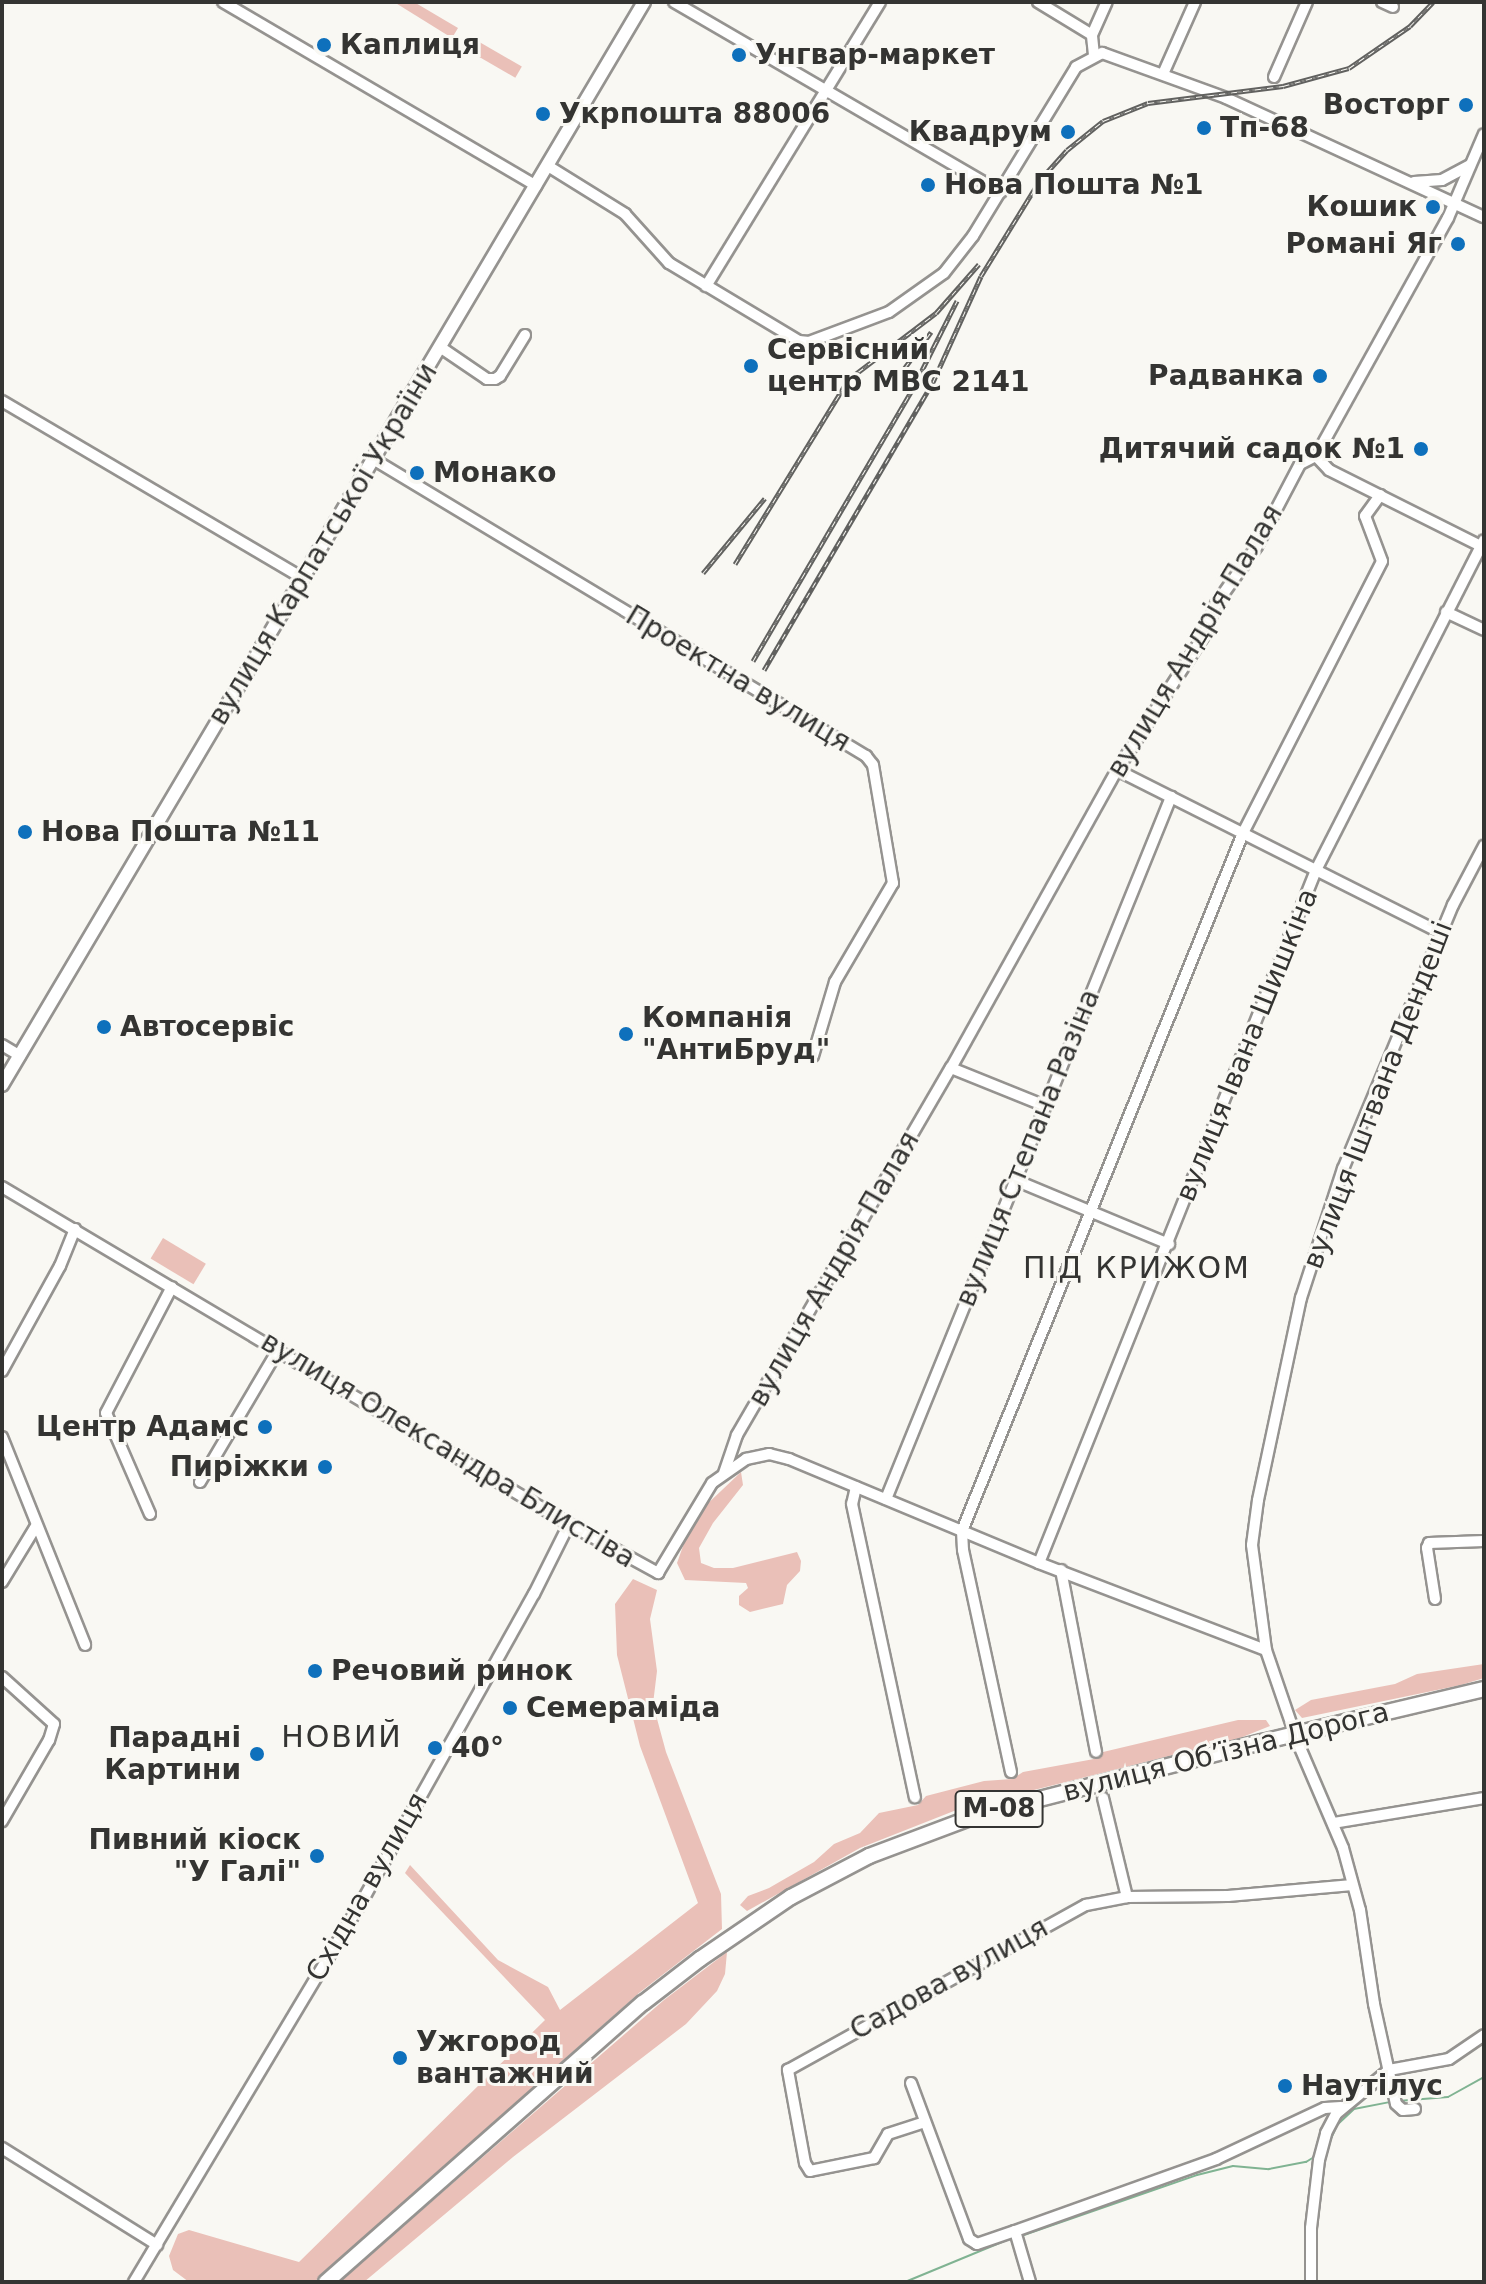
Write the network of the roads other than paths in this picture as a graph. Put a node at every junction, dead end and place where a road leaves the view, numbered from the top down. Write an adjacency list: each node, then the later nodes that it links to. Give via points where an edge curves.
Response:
1 (223, 2): 18 (street)
2 (644, 2): 16 (main road, вулиця Карпатської України)
3 (674, 2): 13 (street)
4 (880, 2): 13 (street)
5 (1038, 2): 9 (street)
6 (1107, 2): 9 (street)
7 (1195, 2): 11 (street)
8 (1307, 2): 12 (street)
9 (1092, 35): 10 (street)
10 (1094, 55): 11 (street, via 1111,54); 19 (street, via 1072,72)
11 (1163, 74): 17 (street)
12 (1274, 77)
13 (825, 90): 19 (street); 22 (street)
14 (1484, 134): 15 (street, вулиця Андрія Палая)
15 (1472, 163): 17 (street, via 1442,180); 20 (street, вулиця Андрія Палая)
16 (548, 166): 18 (main road, вулиця Карпатської України); 22 (street, via 625,214 669,263)
17 (1408, 181): 20 (street)
18 (536, 186): 24 (main road, вулиця Карпатської України)
19 (1001, 192): 22 (street, via 944,273 902,305 820,340 799,341)
20 (1455, 204): 21 (street); 26 (street, вулиця Андрія Палая)
21 (1484, 217)
22 (706, 286)
23 (525, 335): 24 (street, via 495,379 487,379)
24 (440, 347): 27 (main road, вулиця Карпатської України)
25 (2, 401): 30 (street)
26 (1316, 456): 28 (street, via 1329,470); 33 (street, вулиця Андрія Палая, via 1300,464 1257,546 1216,604 1205,634)
27 (373, 459): 30 (main road, вулиця Карпатської України); 41 (street, Проектна вулиця, via 855,749 873,765 893,883 835,982)
28 (1380, 495): 29 (street); 35 (street, via 1365,516 1382,561)
29 (1482, 543): 31 (street, вулиця Івана Шишкіна)
30 (303, 578): 40 (main road, вулиця Карпатської України)
31 (1446, 612): 32 (street); 37 (street, вулиця Івана Шишкіна)
32 (1484, 630)
33 (1117, 770): 34 (street); 42 (street, вулиця Андрія Палая)
34 (1171, 797): 35 (street); 44 (street, вулиця Степана Разіна)
35 (1243, 833): 37 (street); 47 (street)
36 (1484, 846): 38 (street, вулиця Іштвана Дендеші)
37 (1316, 870): 38 (street); 49 (street, вулиця Івана Шишкіна)
38 (1441, 933): 68 (street, вулиця Іштвана Дендеші, via 1332,1199 1301,1298 1254,1524 1253,1557)
39 (2, 1045): 40 (street)
40 (20, 1056): 43 (main road, вулиця Карпатської України)
41 (813, 1056)
42 (951, 1068): 44 (street); 54 (street, вулиця Андрія Палая, via 737,1435)
43 (2, 1085)
44 (1045, 1106): 45 (street, вулиця Степана Разіна)
45 (1015, 1180): 47 (street); 57 (street, вулиця Степана Разіна)
46 (2, 1187): 48 (street, вулиця Олександра Блистіва)
47 (1092, 1211): 49 (street); 61 (street)
48 (75, 1229): 50 (street, вулиця Олександра Блистіва); 52 (street)
49 (1169, 1244): 63 (street, вулиця Івана Шишкіна)
50 (172, 1287): 51 (street, вулиця Олександра Блистіва); 58 (street, via 106,1406 107,1420)
51 (278, 1350): 55 (street); 59 (street, вулиця Олександра Блистіва)
52 (2, 1371)
53 (2, 1437): 60 (street)
54 (724, 1473): 56 (street, вулиця Олександра Блистіва, via 746,1459 769,1454); 59 (street, вулиця Олександра Блистіва, via 700,1496 658,1573)
55 (200, 1482)
56 (856, 1487): 57 (street, вулиця Олександра Блистіва); 75 (street, via 852,1504)
57 (886, 1499): 61 (street, вулиця Олександра Блистіва)
58 (150, 1514)
59 (569, 1524): 92 (street, Східна вулиця, via 360,1905)
60 (36, 1526): 65 (street); 67 (street)
61 (962, 1531): 63 (street, вулиця Олександра Блистіва); 74 (street)
62 (1484, 1541): 66 (street, via 1429,1543)
63 (1039, 1563): 64 (street, вулиця Олександра Блистіва)
64 (1061, 1570): 68 (street, вулиця Олександра Блистіва); 73 (street)
65 (2, 1582)
66 (1435, 1599)
67 (85, 1645)
68 (1266, 1650): 71 (street, вулиця Іштвана Дендеші)
69 (2, 1677): 78 (street, via 54,1724)
70 (1484, 1689): 94 (highway, вулиця Обʼїзна Дорога / М-08, bridge, via 1039,1798 944,1827 857,1862 753,1921 700,1959)
71 (1292, 1726)
72 (1298, 1743): 79 (street)
73 (1096, 1752)
74 (1011, 1772)
75 (915, 1797)
76 (1103, 1798): 81 (street)
77 (1484, 1798): 79 (street)
78 (2, 1821)
79 (1333, 1823): 80 (street)
80 (1353, 1885): 81 (street, Садова вулиця, via 1280,1893); 85 (street)
81 (1127, 1897): 89 (street, Садова вулиця, via 1080,1907 788,2070 810,2171 874,2158 884,2137)
82 (1484, 2035): 83 (street)
83 (1468, 2048): 84 (street); 85 (street, via 1434,2064)
84 (1484, 2048)
85 (1389, 2070): 87 (street); 88 (street, via 1397,2109)
86 (911, 2083): 89 (street)
87 (1341, 2107): 91 (street, via 1325,2108 1216,2159); 96 (street, via 1319,2160)
88 (1415, 2109)
89 (925, 2122): 91 (street, via 969,2239 977,2244)
90 (2, 2148): 92 (street)
91 (1015, 2231): 95 (street)
92 (157, 2245): 93 (street, Східна вулиця)
93 (134, 2282)
94 (326, 2282)
95 (1030, 2282)
96 (1311, 2282)

